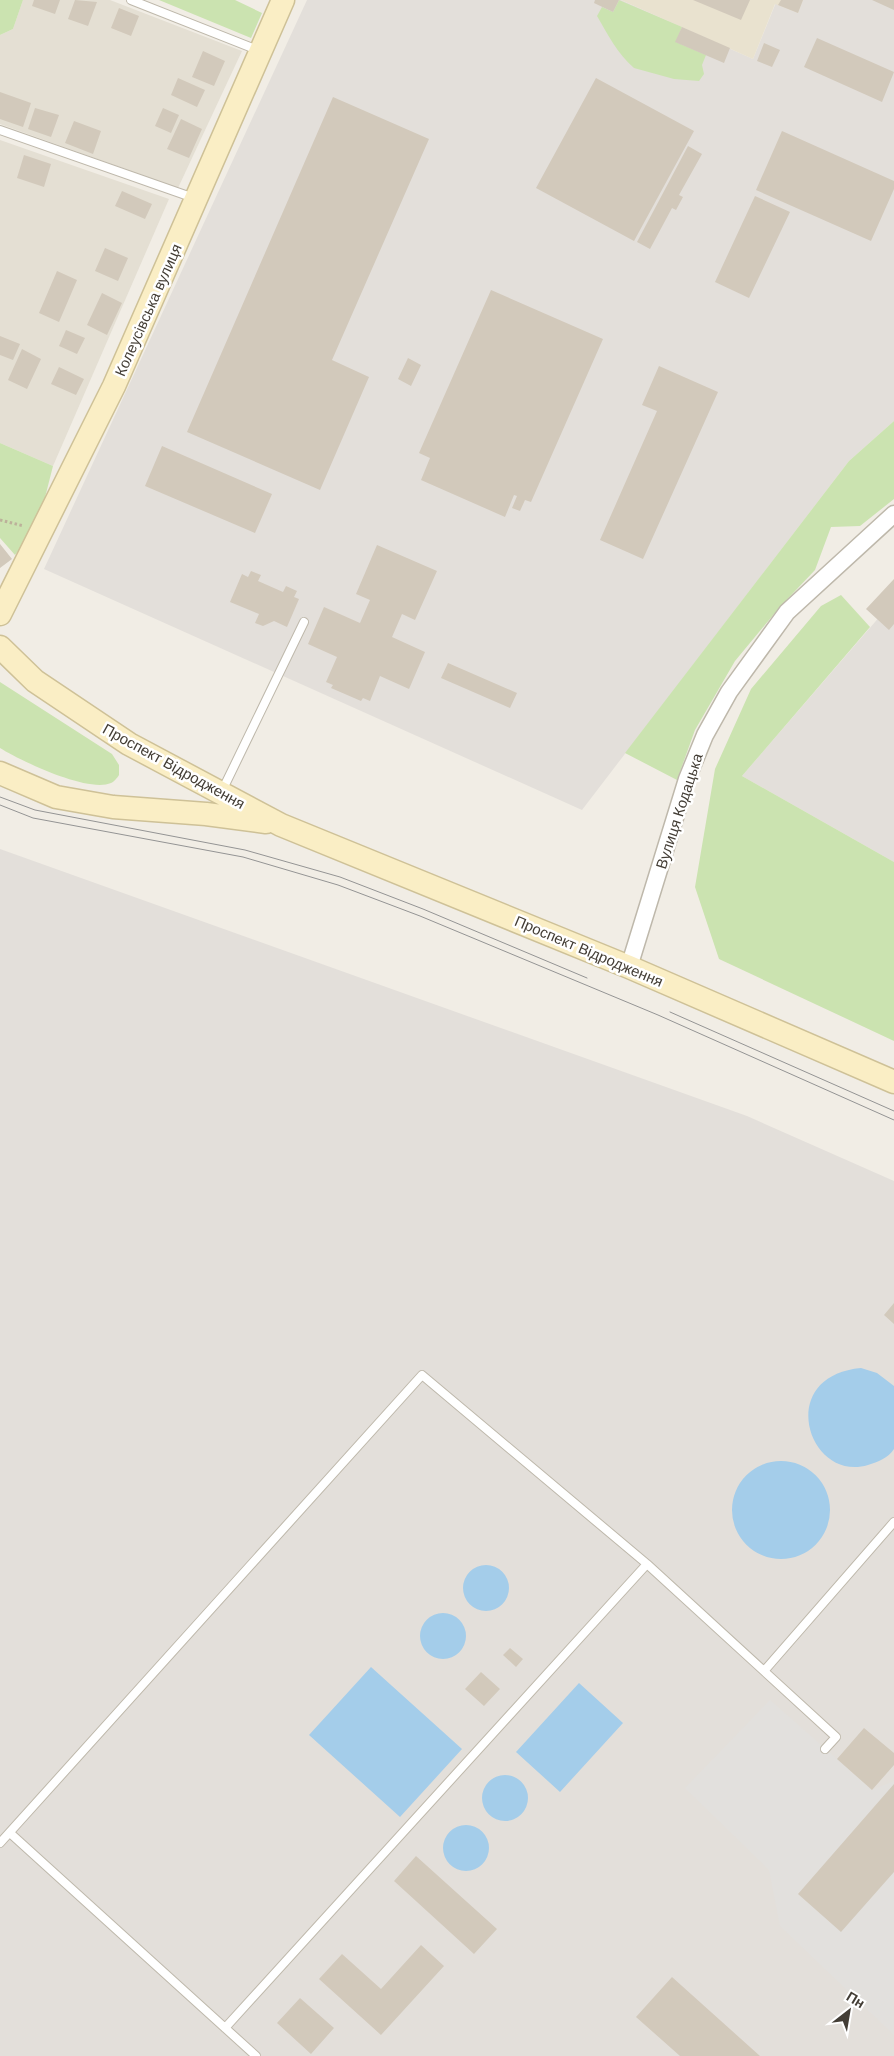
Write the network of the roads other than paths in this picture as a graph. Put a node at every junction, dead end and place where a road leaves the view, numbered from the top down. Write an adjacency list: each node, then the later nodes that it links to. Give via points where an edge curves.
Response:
1 (131, 0): 3 (lane)
2 (283, 0): 3 (street, Колеусівська вулиця)
3 (262, 52): 5 (street, Колеусівська вулиця)
4 (0, 130): 5 (lane)
5 (197, 199): 7 (street, Колеусівська вулиця, via 114,386)
6 (894, 514): 13 (street, Вулиця Кодацька, via 787,612 729,692 705,735 687,779)
7 (0, 614)
8 (304, 622): 11 (lane)
9 (0, 647): 11 (street, Проспект Відродження, via 35,681 129,744)
10 (0, 773): 12 (street, Проспект Відродження, via 56,798)
11 (221, 793): 12 (street, Проспект Відродження)
12 (281, 825): 13 (street, Проспект Відродження)
13 (629, 967): 14 (street, Проспект Відродження)
14 (894, 1082)
15 (894, 1522): 17 (lane)
16 (647, 1564): 17 (lane); 19 (lane, via 422,1375); 21 (lane)
17 (764, 1671): 18 (lane, via 836,1736)
18 (825, 1749)
19 (10, 1833): 20 (lane); 21 (lane)
20 (0, 1843)
21 (225, 2028): 22 (lane)
22 (256, 2056)

